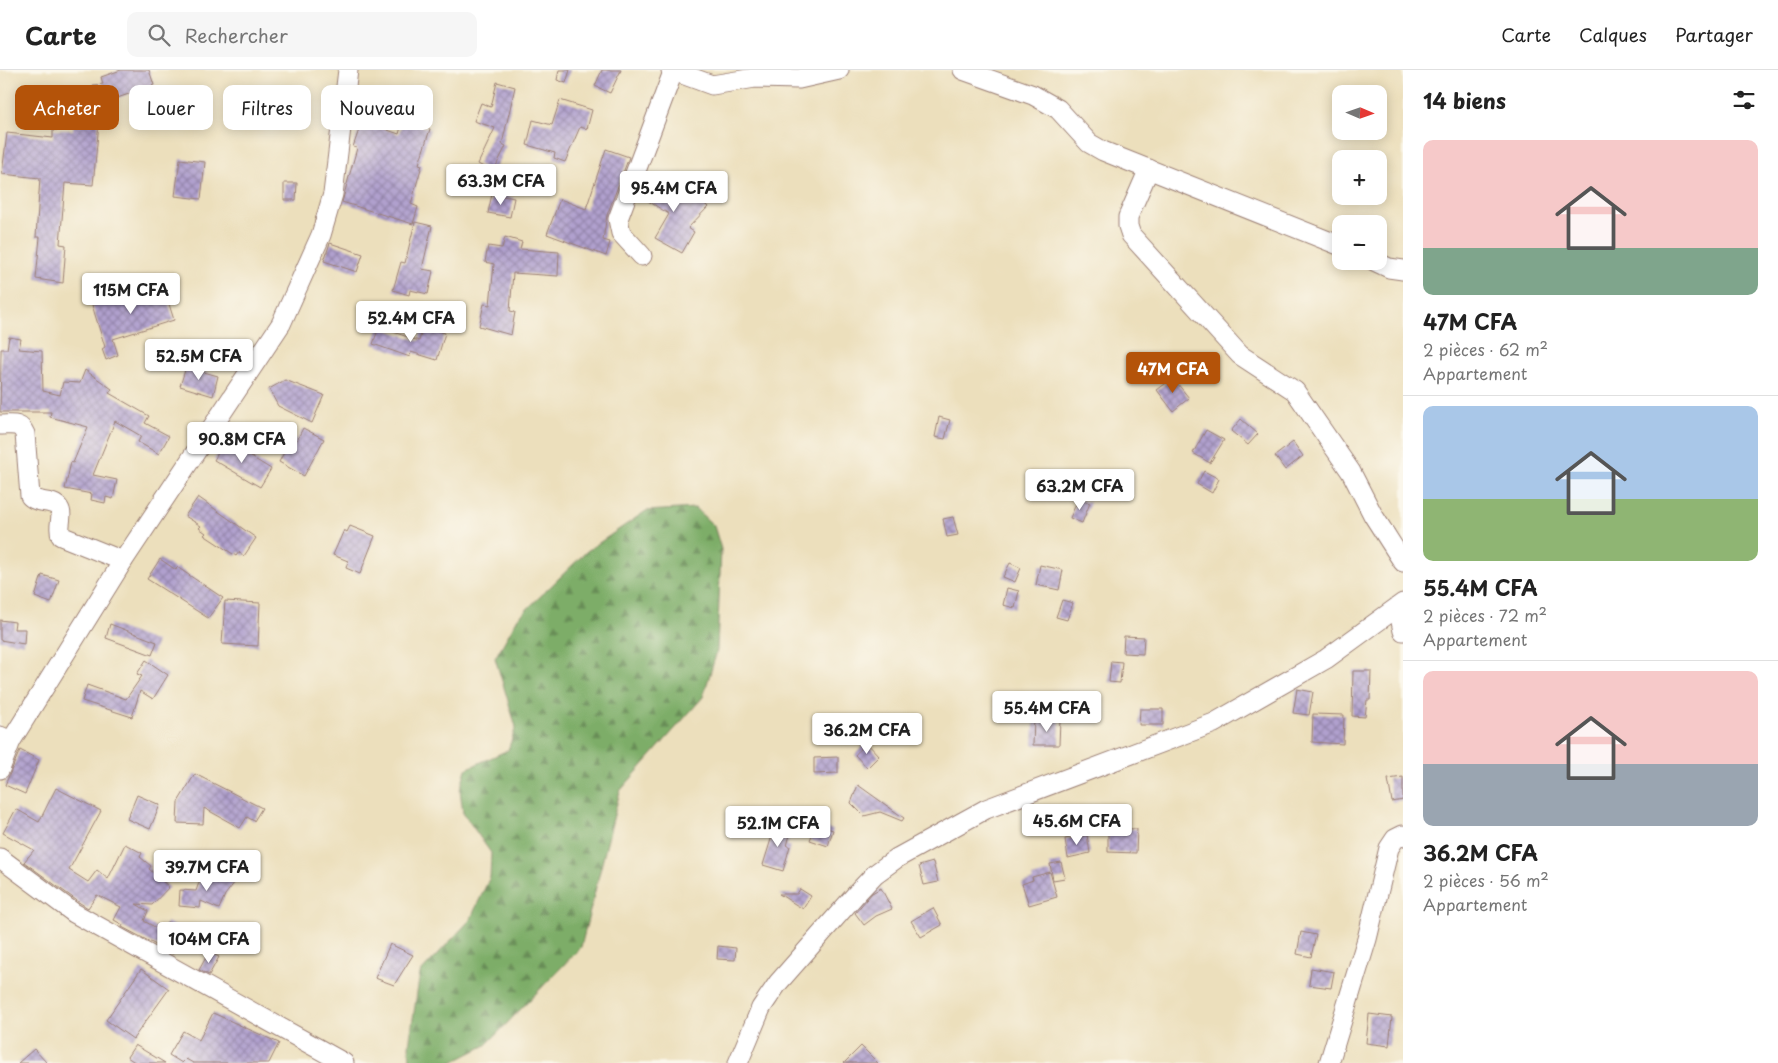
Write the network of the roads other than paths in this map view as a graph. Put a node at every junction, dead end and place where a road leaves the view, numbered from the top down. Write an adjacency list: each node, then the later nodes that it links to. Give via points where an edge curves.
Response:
1 (348, 70): 11 (street, via 332,194 321,235 304,278 281,324)
2 (839, 70): 4 (street, via 799,79 755,78 712,85)
3 (963, 70): 5 (street, via 1058,109 1089,143)
4 (672, 71): 7 (street, via 618,219 621,233)
5 (1149, 169): 6 (street); 12 (street, via 1128,217 1131,235 1240,355 1295,392 1351,472)
6 (1332, 242)
7 (642, 256)
8 (1387, 267): 9 (street)
9 (1403, 270)
10 (0, 425): 11 (street, via 18,424 22,427 30,496 33,500 59,507 58,530 61,536)
11 (123, 561): 15 (street)
12 (1403, 562)
13 (1400, 605): 14 (street); 20 (street, via 1326,659 1214,723 986,809 897,858 875,874 778,983 761,1008)
14 (1403, 631)
15 (6, 738): 16 (street)
16 (0, 769)
17 (1403, 835): 21 (street, via 1395,839 1389,848 1367,939)
18 (0, 858): 19 (street, via 74,913)
19 (344, 1063)
20 (738, 1063)
21 (1329, 1063)

